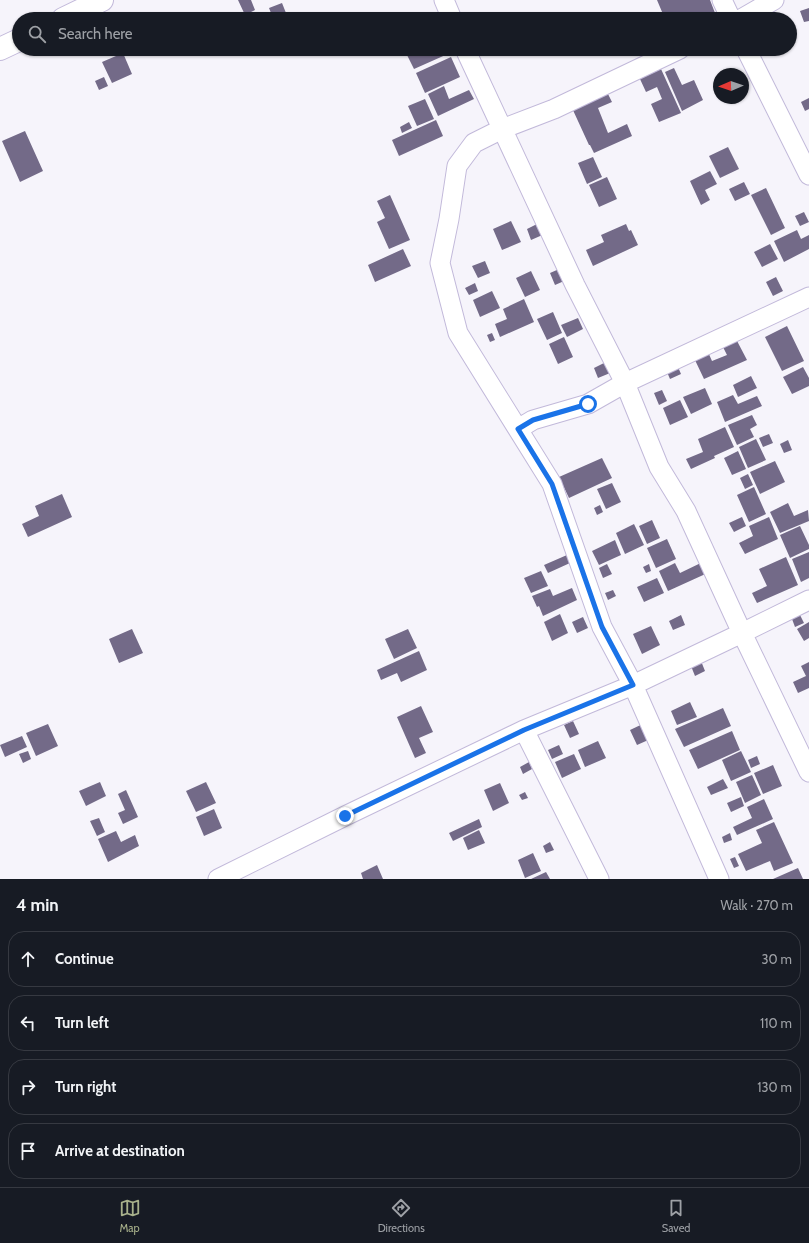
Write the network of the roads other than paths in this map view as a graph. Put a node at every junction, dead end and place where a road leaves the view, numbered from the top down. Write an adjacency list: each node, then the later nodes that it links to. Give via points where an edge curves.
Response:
1 (102, 0): 5 (main road)
2 (444, 0): 6 (street)
3 (722, 0): 7 (street)
4 (774, 0): 8 (street)
5 (77, 12)
6 (449, 12)
7 (728, 12)
8 (754, 12)
9 (12, 43): 10 (main road)
10 (0, 49)
11 (469, 56): 14 (street)
12 (665, 56): 14 (street, via 554,109)
13 (750, 56): 15 (street)
14 (502, 129): 17 (street, via 575,285); 18 (street, via 474,143 457,166 440,263 458,333)
15 (809, 174)
16 (809, 297): 17 (street)
17 (625, 383): 18 (street, via 588,404 533,420); 20 (street, via 659,467 686,511)
18 (518, 429): 21 (street, via 552,484 602,627)
19 (809, 600): 20 (street)
20 (742, 633): 21 (street); 23 (street)
21 (633, 685): 22 (street); 26 (street)
22 (524, 730): 24 (street); 25 (street)
23 (809, 772)
24 (218, 879)
25 (599, 879)
26 (719, 879)

